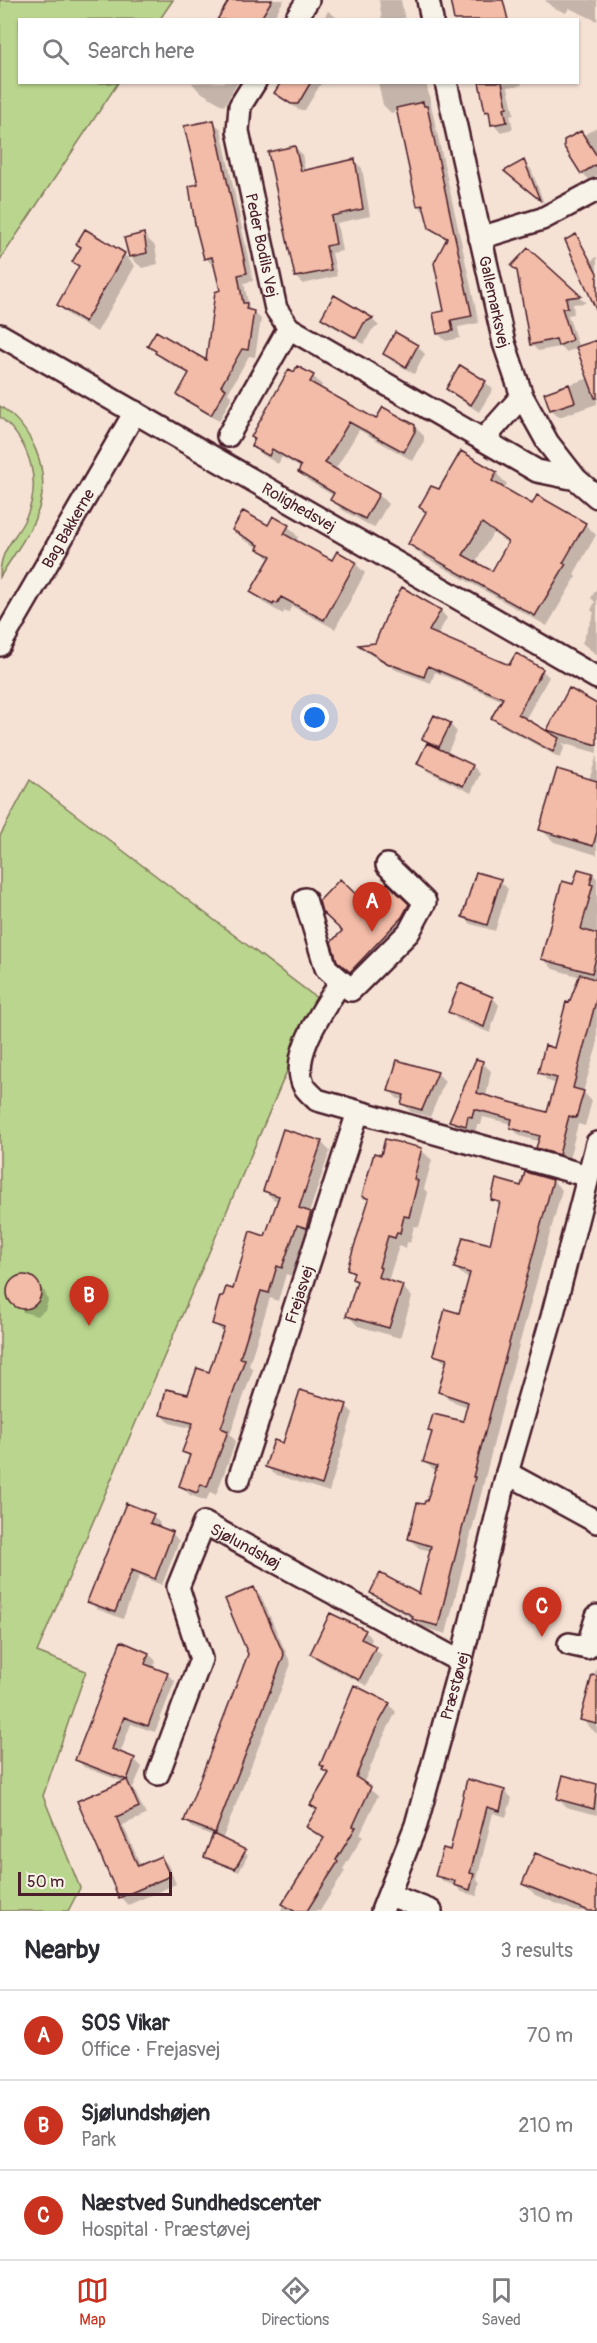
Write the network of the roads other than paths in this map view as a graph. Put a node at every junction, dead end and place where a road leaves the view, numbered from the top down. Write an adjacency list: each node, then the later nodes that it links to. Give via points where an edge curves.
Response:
1 (308, 0): 3 (street)
2 (428, 0): 4 (street)
3 (297, 18)
4 (432, 18)
5 (254, 84): 9 (street, Peder Bodils Vej, via 240,106 238,131 276,309)
6 (446, 84): 8 (street, Gallemarksvej)
7 (597, 190): 8 (street, via 542,219)
8 (480, 238): 11 (street, Gallemarksvej, via 504,343)
9 (290, 328): 13 (street); 14 (street, Peder Bodils Vej)
10 (0, 335): 12 (street, Rolighedsvej)
11 (522, 396): 14 (street); 15 (street, Gallemarksvej, via 548,443)
12 (135, 412): 17 (street, Bag Bakkerne); 18 (street, Rolighedsvej)
13 (228, 436)
14 (483, 440): 15 (street, Peder Bodils Vej, via 537,471)
15 (576, 479): 16 (street, Gallemarksvej)
16 (597, 497)
17 (0, 645)
18 (597, 678)
19 (387, 865): 21 (street, via 425,902 409,932 351,990)
20 (305, 899): 21 (street, via 326,968)
21 (341, 981): 22 (street, via 311,1032 300,1068 304,1086 317,1100)
22 (358, 1112): 23 (street); 25 (street, Frejasvej)
23 (594, 1162): 24 (street, Præstøvej)
24 (507, 1473): 26 (street); 29 (street, Præstøvej)
25 (239, 1479)
26 (597, 1522)
27 (597, 1616): 28 (street, via 587,1648)
28 (569, 1644)
29 (461, 1662): 30 (street, Sjølundshøj, via 204,1523 178,1587 201,1659); 31 (street, Præstøvej, via 416,1825)
30 (158, 1774)
31 (386, 1903): 32 (street, Præstøvej)
32 (431, 1911)

